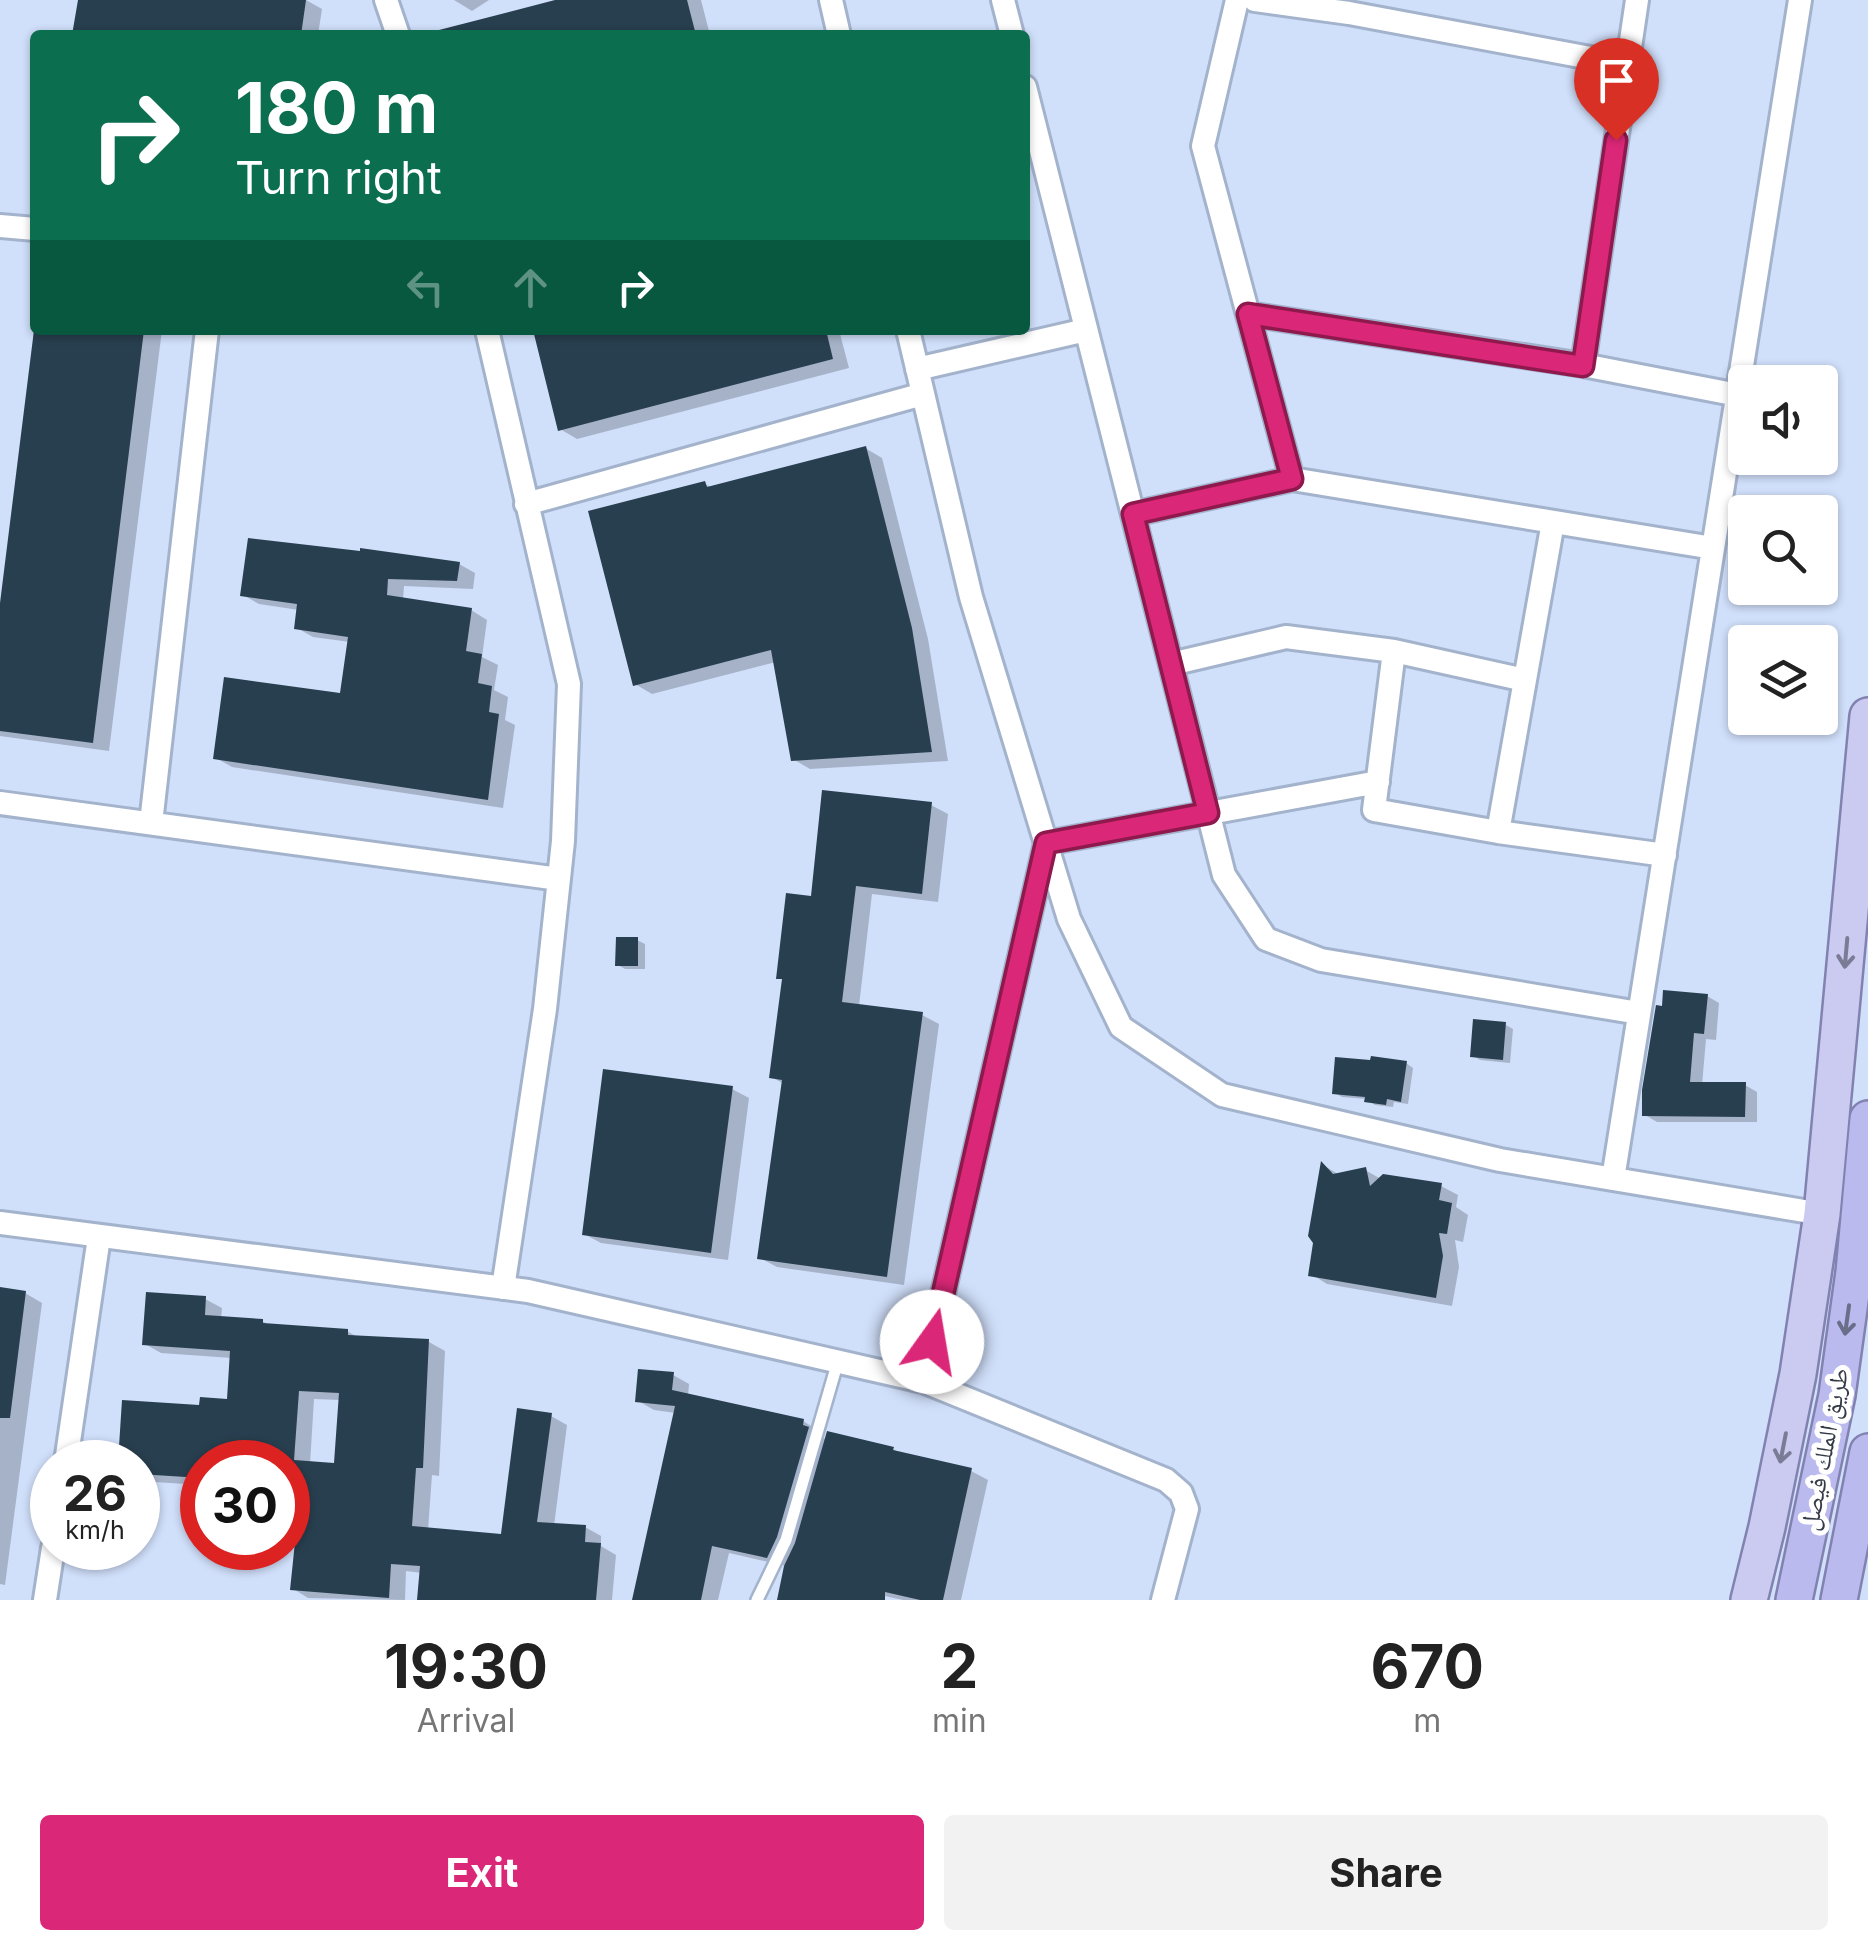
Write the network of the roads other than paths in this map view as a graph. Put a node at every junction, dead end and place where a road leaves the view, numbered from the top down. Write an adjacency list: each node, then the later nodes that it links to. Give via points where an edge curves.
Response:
1 (386, 0): 9 (street)
2 (831, 0): 10 (street)
3 (1003, 0): 11 (street)
4 (1236, 0): 16 (street, via 1203,146)
5 (1254, 0): 8 (street)
6 (1638, 0): 12 (street)
7 (1800, 0): 21 (street)
8 (1350, 6): 12 (street)
9 (396, 30)
10 (838, 30)
11 (1011, 30)
12 (1628, 65): 22 (street)
13 (1030, 107): 17 (street)
14 (0, 226): 15 (street)
15 (30, 229)
16 (1248, 314): 22 (street); 27 (street)
17 (1086, 330): 23 (street); 29 (street)
18 (206, 335): 39 (street)
19 (488, 335): 28 (street)
20 (909, 335): 23 (street)
21 (1743, 365)
22 (1583, 366): 25 (street)
23 (917, 369): 24 (street)
24 (923, 394): 28 (street); 41 (street, via 971,597)
25 (1728, 394)
26 (1728, 457): 31 (street)
27 (1292, 479): 29 (street); 30 (street)
28 (526, 504): 43 (street, via 568,684)
29 (1133, 514): 33 (street)
30 (1554, 522): 31 (street); 34 (street)
31 (1713, 548): 42 (street)
32 (1394, 651): 33 (street, via 1286,637); 34 (street); 36 (street)
33 (1170, 664): 38 (street)
34 (1525, 680): 40 (street)
35 (1868, 716): 47 (main road, one-way to 47)
36 (1378, 782): 38 (street); 40 (street, via 1374,810)
37 (0, 802): 39 (street)
38 (1208, 813): 41 (street); 44 (street, via 1224,875 1266,940 1321,960)
39 (150, 823): 43 (street)
40 (1498, 832): 42 (street)
41 (1046, 843): 46 (street, via 1069,919 1121,1027 1222,1095); 52 (street)
42 (1664, 855): 44 (street)
43 (559, 880): 50 (street)
44 (1640, 1012): 46 (street)
45 (1868, 1119): 61 (highway, طريق الملك فيصل, one-way to 61, via 1836,1395)
46 (1613, 1180): 47 (street)
47 (1822, 1214): 60 (main road, one-way to 60, via 1798,1374)
48 (0, 1222): 49 (street)
49 (98, 1237): 50 (street); 53 (street)
50 (503, 1288): 51 (street)
51 (838, 1362): 52 (street); 58 (lane, via 786,1540)
52 (923, 1381): 59 (street, via 1166,1480 1187,1508)
53 (69, 1440)
54 (1868, 1452): 56 (highway, طريق الملك فيصل)
55 (50, 1570): 57 (street)
56 (1839, 1599)
57 (45, 1600)
58 (756, 1600)
59 (1163, 1600)
60 (1748, 1600)
61 (1794, 1600)

